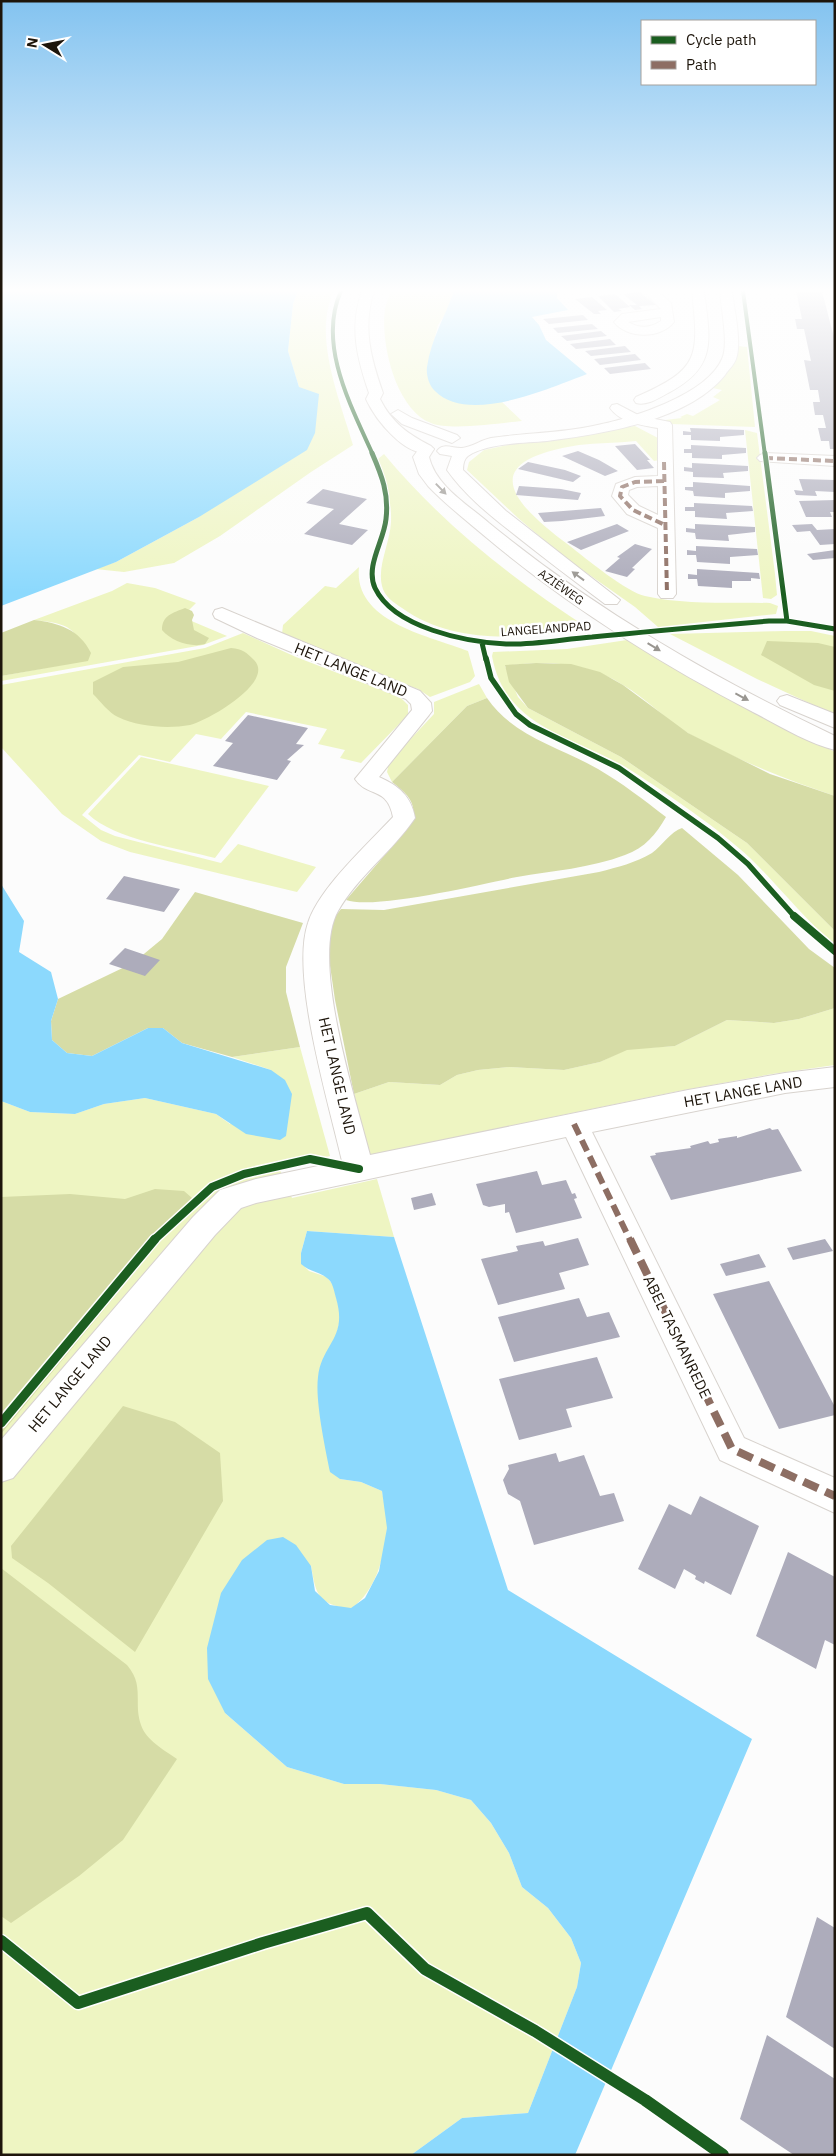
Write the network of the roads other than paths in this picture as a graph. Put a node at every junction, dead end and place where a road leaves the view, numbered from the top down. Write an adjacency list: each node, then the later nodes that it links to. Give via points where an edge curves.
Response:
1 (662, 392): 4 (street)
2 (699, 392): 7 (street)
3 (376, 393): 8 (street, via 407,421); 9 (street, via 373,398 380,416 397,434)
4 (617, 408): 5 (street); 7 (street)
5 (600, 412)
6 (572, 418): 8 (street)
7 (636, 420): 10 (street, via 592,431 490,443); 13 (street, via 665,425)
8 (452, 438): 9 (street); 10 (street)
9 (426, 449): 10 (street); 20 (street, AZIËWEG, one-way to 20, via 421,457 422,467 449,496 538,572 699,674)
10 (464, 453): 17 (street, AZIËWEG, one-way to 10, via 618,605 481,498 455,471 456,463)
11 (766, 458): 12 (street)
12 (835, 461)
13 (664, 481): 14 (street); 14 (street, via 635,482 622,487 620,496 633,510)
14 (665, 525): 15 (street)
15 (667, 594)
16 (222, 614): 23 (street, HET LANGE LAND, via 413,695 421,702 422,711 366,779 394,792 402,805 404,818 328,906 319,924 315,950 320,998)
17 (693, 650)
18 (728, 670): 19 (street)
19 (835, 722)
20 (835, 744)
21 (835, 1077): 22 (street, HET LANGE LAND, via 746,1090)
22 (574, 1124): 23 (street, HET LANGE LAND); 25 (street, ABEL TASMANREDE, via 732,1449)
23 (359, 1169): 24 (street, HET LANGE LAND, via 232,1199 204,1226)
24 (1, 1466)
25 (835, 1496)

